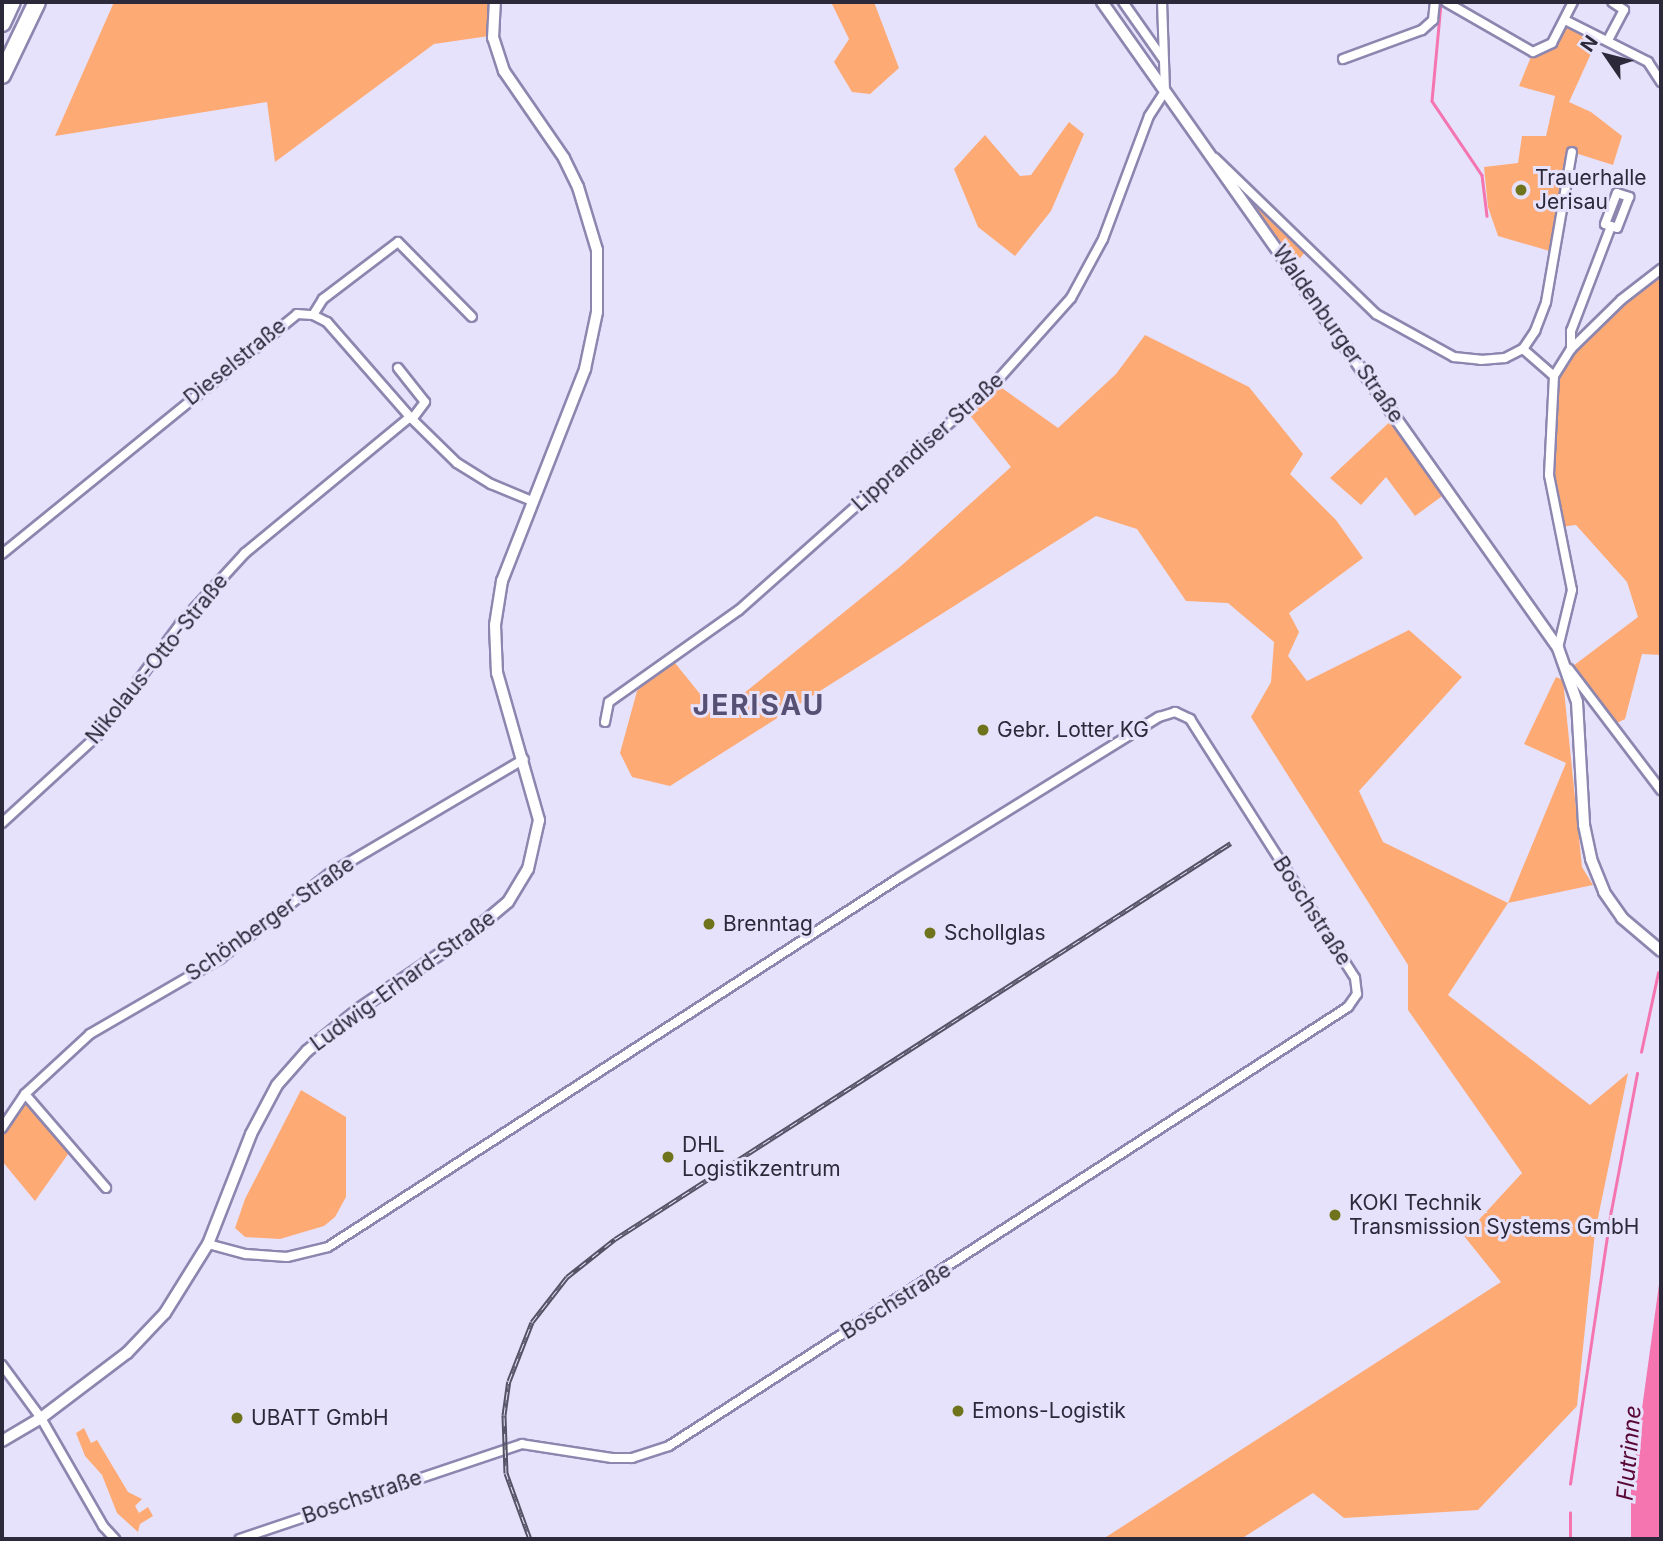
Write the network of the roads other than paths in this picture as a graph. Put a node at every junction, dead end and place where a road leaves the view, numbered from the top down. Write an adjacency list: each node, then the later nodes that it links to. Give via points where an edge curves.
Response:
1 (12, 2): 12 (highway)
2 (37, 2): 16 (highway)
3 (495, 2): 30 (street, Ludwig-Erhard-Straße, via 493,38 504,71 564,158 597,250 597,312 585,369)
4 (1102, 2): 18 (street, Waldenburger Straße)
5 (1123, 2): 14 (street)
6 (1162, 2): 14 (street)
7 (1436, 2): 15 (street, via 1433,20 1422,30)
8 (1446, 2): 11 (street, via 1533,52 1552,43)
9 (1573, 2): 11 (street)
10 (1612, 2): 13 (street, via 1624,10)
11 (1565, 20): 13 (street)
12 (2, 23)
13 (1608, 40): 17 (street, via 1648,62)
14 (1163, 59): 18 (street)
15 (1343, 59)
16 (2, 75)
17 (1661, 82)
18 (1165, 91): 20 (street, Waldenburger Straße); 34 (street, Lipprandiser Straße, via 1149,116 1103,239 1071,298 1048,327 995,383 805,554 739,610 609,702)
19 (1572, 152): 25 (street, via 1546,302)
20 (1212, 156): 25 (street, via 1376,314 1414,338 1454,357 1481,360 1505,358); 32 (street, Waldenburger Straße)
21 (1611, 226): 26 (street, via 1572,331)
22 (1661, 268): 26 (street)
23 (313, 314): 24 (street, via 323,299 398,242); 29 (street, Dieselstraße, via 327,322); 31 (street, Dieselstraße, via 297,314 285,321)
24 (472, 317)
25 (1523, 349): 28 (street)
26 (1571, 349): 28 (street)
27 (398, 368): 29 (street, via 425,402)
28 (1554, 376): 32 (street, via 1549,475 1572,590)
29 (411, 418): 30 (street, Dieselstraße, via 457,463); 37 (street, Nikolaus-Otto-Straße, via 245,553 180,624 98,735)
30 (532, 501): 35 (street, Ludwig-Erhard-Straße, via 502,581 495,625 497,673)
31 (2, 554)
32 (1558, 648): 33 (street, Waldenburger Straße)
33 (1569, 669): 36 (street, Waldenburger Straße); 38 (street, Waldenburger Straße, via 1577,702 1591,859 1604,892 1622,918)
34 (605, 722)
35 (524, 759): 39 (street, Schönberger Straße, via 329,874 221,958 90,1034); 42 (street, Ludwig-Erhard-Straße, via 539,820 528,869 508,902 307,1051 277,1085 251,1134)
36 (1661, 790)
37 (2, 823)
38 (1661, 951)
39 (25, 1094): 40 (street, Schönberger Straße); 41 (street)
40 (2, 1128)
41 (106, 1188)
42 (208, 1244): 44 (street, Ludwig-Erhard-Straße, via 165,1313 127,1353); 47 (street, Boschstraße, via 246,1254 286,1256 328,1247 899,878 1159,717 1175,712 1189,719 1355,978 1357,994 1348,1007 669,1446 632,1458 612,1458 541,1443 522,1444)
43 (2, 1365): 44 (street)
44 (41, 1418): 45 (street, Ludwig-Erhard-Straße); 46 (street)
45 (2, 1441)
46 (115, 1539)
47 (240, 1539)

